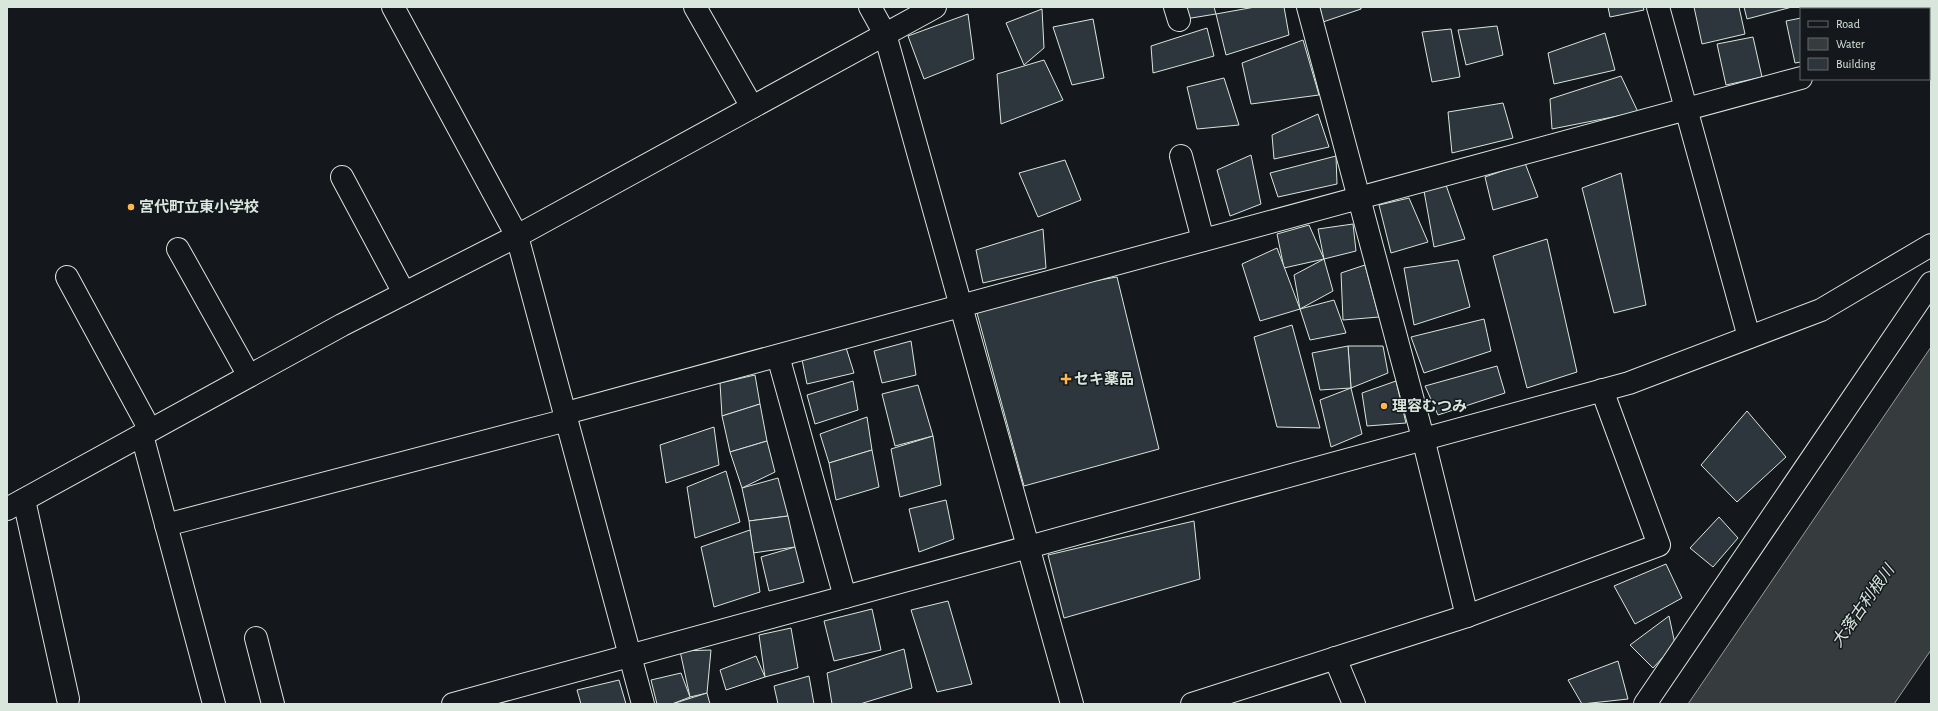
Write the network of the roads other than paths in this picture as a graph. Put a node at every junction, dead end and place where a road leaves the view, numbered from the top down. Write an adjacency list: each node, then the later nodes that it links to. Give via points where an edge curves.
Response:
1 (393, 7): 14 (street)
2 (695, 7): 9 (street)
3 (870, 7): 7 (street)
4 (935, 7): 7 (street)
5 (1308, 7): 13 (street)
6 (1658, 7): 10 (street)
7 (885, 34): 9 (street); 21 (street)
8 (1800, 78): 10 (street)
9 (752, 107): 14 (street)
10 (1686, 108): 13 (street); 22 (street)
11 (1181, 156): 15 (street)
12 (342, 177): 20 (street)
13 (1359, 198): 15 (street); 28 (street)
14 (517, 236): 20 (street); 26 (street)
15 (1203, 240): 21 (street)
16 (1931, 245): 22 (street, via 1821,310)
17 (178, 249): 24 (street)
18 (67, 277): 27 (street)
19 (1931, 283): 45 (street)
20 (404, 293): 24 (street)
21 (961, 306): 23 (street); 31 (street)
22 (1749, 337): 25 (street, via 1629,383)
23 (778, 356): 26 (street); 32 (street)
24 (249, 376): 27 (street)
25 (1602, 390): 28 (street); 33 (street, via 1659,545)
26 (566, 417): 30 (street); 35 (street)
27 (146, 433): 29 (street); 30 (street)
28 (1423, 438): 31 (street); 33 (street)
29 (15, 505): 37 (street)
30 (166, 525): 38 (street)
31 (1028, 546): 32 (street); 42 (street)
32 (845, 597): 35 (street)
33 (1468, 616): 36 (street)
34 (256, 638): 39 (street)
35 (630, 655): 40 (street); 41 (street)
36 (1335, 658): 43 (street); 44 (street)
37 (68, 699)
38 (214, 704)
39 (273, 704)
40 (453, 704)
41 (643, 704)
42 (1072, 704)
43 (1192, 704)
44 (1354, 704)
45 (1645, 704)

